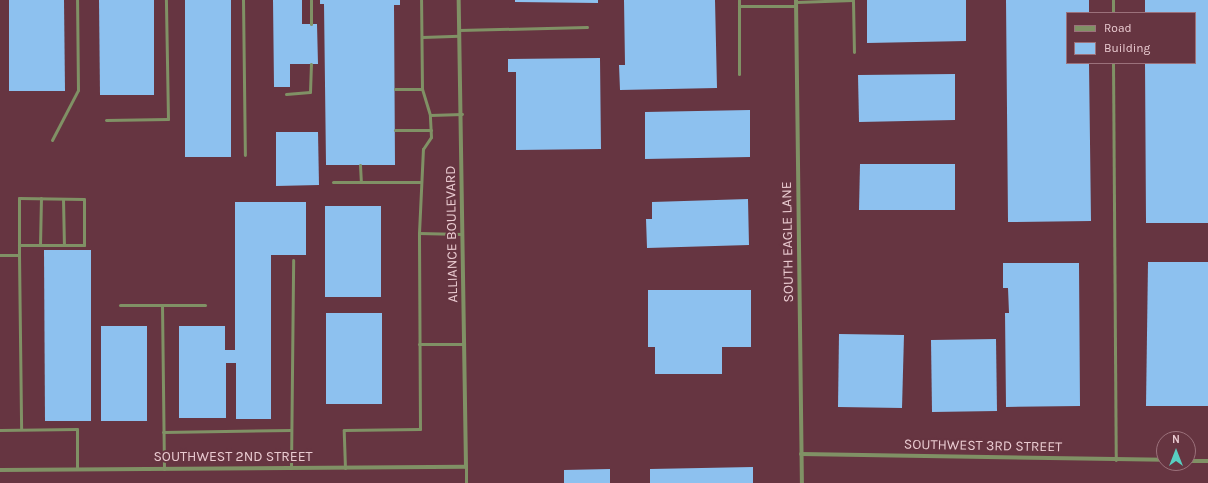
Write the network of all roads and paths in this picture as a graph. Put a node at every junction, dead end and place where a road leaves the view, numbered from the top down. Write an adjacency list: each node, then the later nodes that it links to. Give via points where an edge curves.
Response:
1 (77, 0): 30 (lane, via 78,90)
2 (166, 0): 27 (lane, via 168,119)
3 (243, 0): 31 (lane)
4 (311, 0): 13 (lane)
5 (421, 0): 17 (lane)
6 (459, 0): 15 (street, ALLIANCE BOULEVARD)
7 (739, 0): 11 (lane)
8 (853, 0): 10 (lane); 18 (lane)
9 (1113, 0): 12 (lane)
10 (796, 3): 11 (lane); 55 (street, SOUTH EAGLE LANE)
11 (739, 6): 21 (lane)
12 (1113, 12)
13 (311, 24)
14 (587, 27): 15 (lane)
15 (459, 30): 16 (street, ALLIANCE BOULEVARD)
16 (459, 36): 17 (lane); 25 (street, ALLIANCE BOULEVARD)
17 (422, 37): 23 (lane)
18 (854, 52)
19 (311, 64): 24 (lane, via 310,92)
20 (1113, 64): 56 (lane)
21 (739, 74)
22 (395, 89): 23 (lane)
23 (422, 89): 26 (lane)
24 (286, 94)
25 (462, 114): 26 (lane); 39 (street, ALLIANCE BOULEVARD)
26 (430, 115): 29 (lane)
27 (106, 120)
28 (395, 130): 29 (lane)
29 (430, 130): 35 (lane, via 430,137 423,149)
30 (52, 140)
31 (245, 155)
32 (360, 165): 34 (lane)
33 (333, 182): 34 (lane)
34 (361, 182): 35 (lane)
35 (421, 182): 38 (lane)
36 (41, 198): 37 (lane); 40 (lane, via 19,198); 41 (lane)
37 (63, 199): 42 (lane); 42 (lane, via 84,199 84,245)
38 (419, 233): 39 (lane); 49 (lane)
39 (462, 234): 50 (street, ALLIANCE BOULEVARD)
40 (19, 245): 41 (lane); 44 (lane)
41 (40, 245): 42 (lane)
42 (64, 245)
43 (0, 255): 44 (lane)
44 (19, 255): 51 (lane)
45 (293, 260): 53 (lane)
46 (120, 305): 47 (lane)
47 (162, 305): 48 (lane); 54 (lane)
48 (204, 305)
49 (419, 344): 50 (lane); 62 (lane, via 420,429 344,430)
50 (464, 344): 60 (street, ALLIANCE BOULEVARD)
51 (21, 429): 52 (lane); 63 (lane, via 77,429)
52 (0, 430)
53 (292, 430): 54 (lane); 61 (lane)
54 (163, 432): 64 (lane)
55 (801, 454): 56 (street, SOUTHWEST 3RD STREET); 67 (street, SOUTH EAGLE LANE)
56 (1116, 460): 57 (street, SOUTHWEST 3RD STREET)
57 (1156, 460)
58 (1196, 461): 59 (street)
59 (1208, 461)
60 (466, 467): 62 (street, SOUTHWEST 2ND STREET); 66 (lane)
61 (291, 468): 62 (street, SOUTHWEST 2ND STREET); 64 (street, SOUTHWEST 2ND STREET)
62 (345, 468)
63 (77, 469): 64 (street, SOUTHWEST 2ND STREET); 65 (street, SOUTHWEST 2ND STREET)
64 (164, 469)
65 (0, 470)
66 (466, 483)
67 (802, 483)

